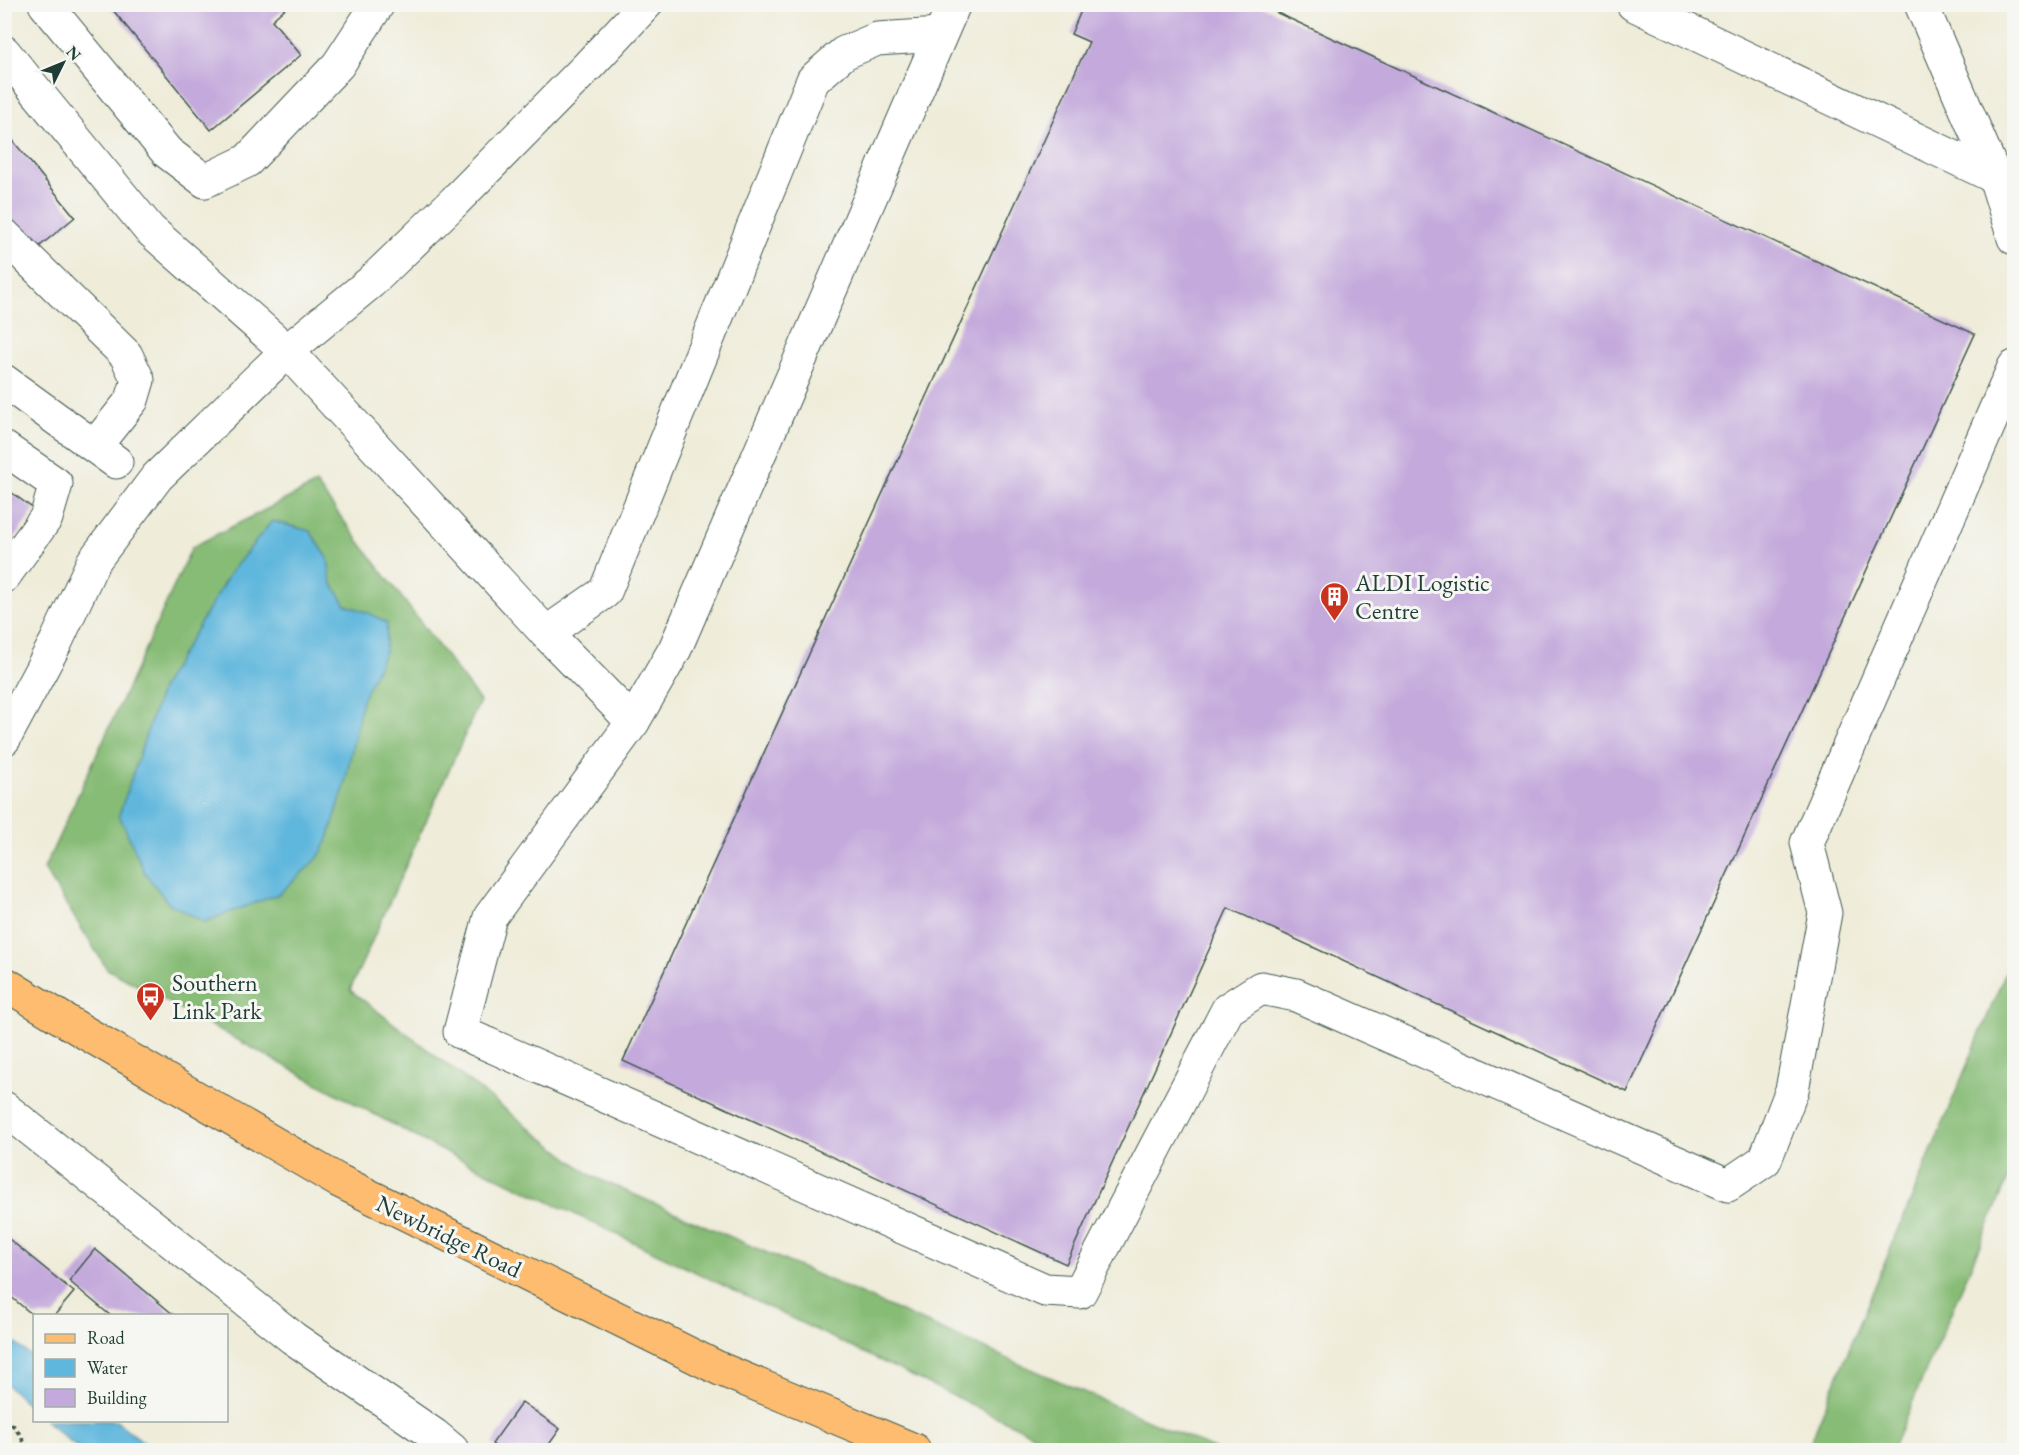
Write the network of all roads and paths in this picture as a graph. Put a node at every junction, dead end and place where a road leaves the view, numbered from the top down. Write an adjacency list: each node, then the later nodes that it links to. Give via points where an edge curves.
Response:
1 (45, 4): 2 (street, via 167,152 205,181 247,160 338,65)
2 (378, 4)
3 (645, 4): 12 (street, via 455,201 371,282)
4 (954, 4): 7 (street)
5 (1921, 4): 9 (street)
6 (1638, 5): 9 (street)
7 (940, 35): 17 (street, via 877,39 844,52 813,80 605,592); 18 (street, via 675,649)
8 (4, 52): 12 (street, via 149,229)
9 (1995, 177): 11 (street)
10 (4, 235): 14 (street, via 126,355 138,380 105,454)
11 (2014, 238)
12 (287, 351): 17 (street); 19 (street, via 157,477 93,562)
13 (2014, 367): 18 (street, via 1808,843 1825,913 1792,1090 1765,1160 1728,1185 1296,995 1261,988 1228,1009 1080,1292 1045,1290 460,1032 490,917)
14 (4, 381)
15 (4, 448): 16 (street, via 56,484 46,518)
16 (4, 576)
17 (546, 633): 18 (street)
18 (633, 722)
19 (4, 739)
20 (4, 983): 25 (main road, Newbridge Road, via 337,1180 720,1369)
21 (6, 1113): 24 (street, via 293,1338)
22 (4, 1418): 23 (path, via 15,1427)
23 (29, 1450)
24 (452, 1450)
25 (914, 1450)

